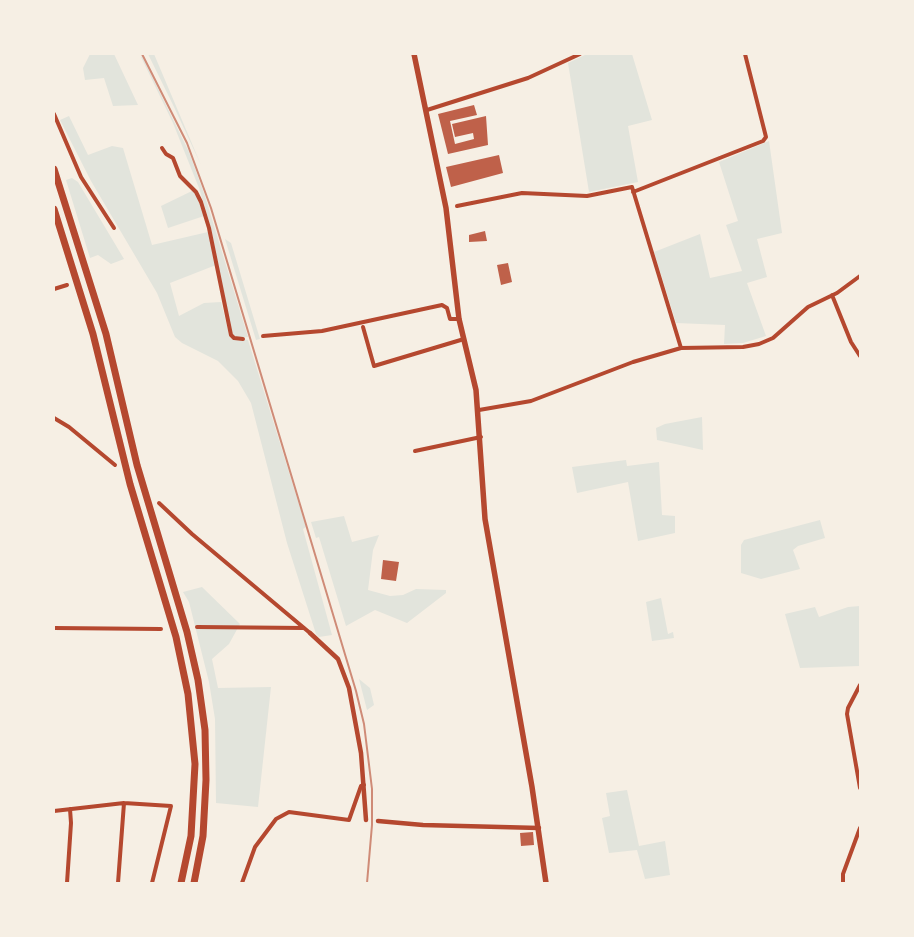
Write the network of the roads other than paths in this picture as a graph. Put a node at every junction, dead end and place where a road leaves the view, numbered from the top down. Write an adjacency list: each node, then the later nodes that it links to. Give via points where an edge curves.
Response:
1 (414, 54): 4 (main road)
2 (580, 54): 4 (street, via 528,78)
3 (745, 54): 8 (street, via 766,138)
4 (427, 110): 9 (main road)
5 (54, 114): 11 (street, via 81,177)
6 (162, 148): 19 (street, via 173,158 180,176 201,202 231,335)
7 (54, 169): 48 (highway, via 106,334 137,466 187,632 198,680 205,730 206,780 203,831)
8 (633, 192): 9 (street, via 632,187 587,196 522,193); 21 (street)
9 (446, 208): 16 (main road)
10 (54, 209): 47 (highway, via 94,334 130,484 176,637 188,694 195,764 190,836)
11 (114, 228)
12 (860, 276): 15 (street)
13 (67, 285): 14 (street)
14 (54, 290)
15 (832, 295): 21 (street, via 808,307 773,338 759,344); 22 (street)
16 (459, 319): 18 (street, via 450,319 447,308 442,305 322,331); 20 (main road)
17 (363, 328): 20 (street, via 374,366)
18 (263, 336)
19 (243, 339)
20 (464, 339): 23 (main road)
21 (681, 348): 23 (street, via 633,362 531,401)
22 (860, 356)
23 (479, 410): 25 (main road)
24 (54, 418): 27 (street)
25 (480, 437): 26 (street); 42 (main road, via 485,519)
26 (415, 451)
27 (115, 465)
28 (159, 503): 31 (street)
29 (197, 627): 31 (street)
30 (54, 628): 32 (street)
31 (304, 628): 33 (street)
32 (161, 629)
33 (310, 633): 35 (street, via 333,653 344,672 356,724)
34 (860, 685): 36 (street, via 847,714)
35 (364, 785): 40 (street); 49 (street, via 350,820 289,812 276,819 250,856)
36 (860, 788)
37 (124, 803): 38 (street); 45 (street); 46 (street, via 171,806)
38 (70, 809): 39 (street); 44 (street)
39 (54, 811)
40 (366, 820)
41 (378, 821): 42 (street)
42 (539, 828): 50 (main road)
43 (860, 828): 51 (street, via 843,874)
44 (67, 883)
45 (118, 883)
46 (152, 883)
47 (181, 883)
48 (194, 883)
49 (242, 883)
50 (546, 883)
51 (843, 883)

